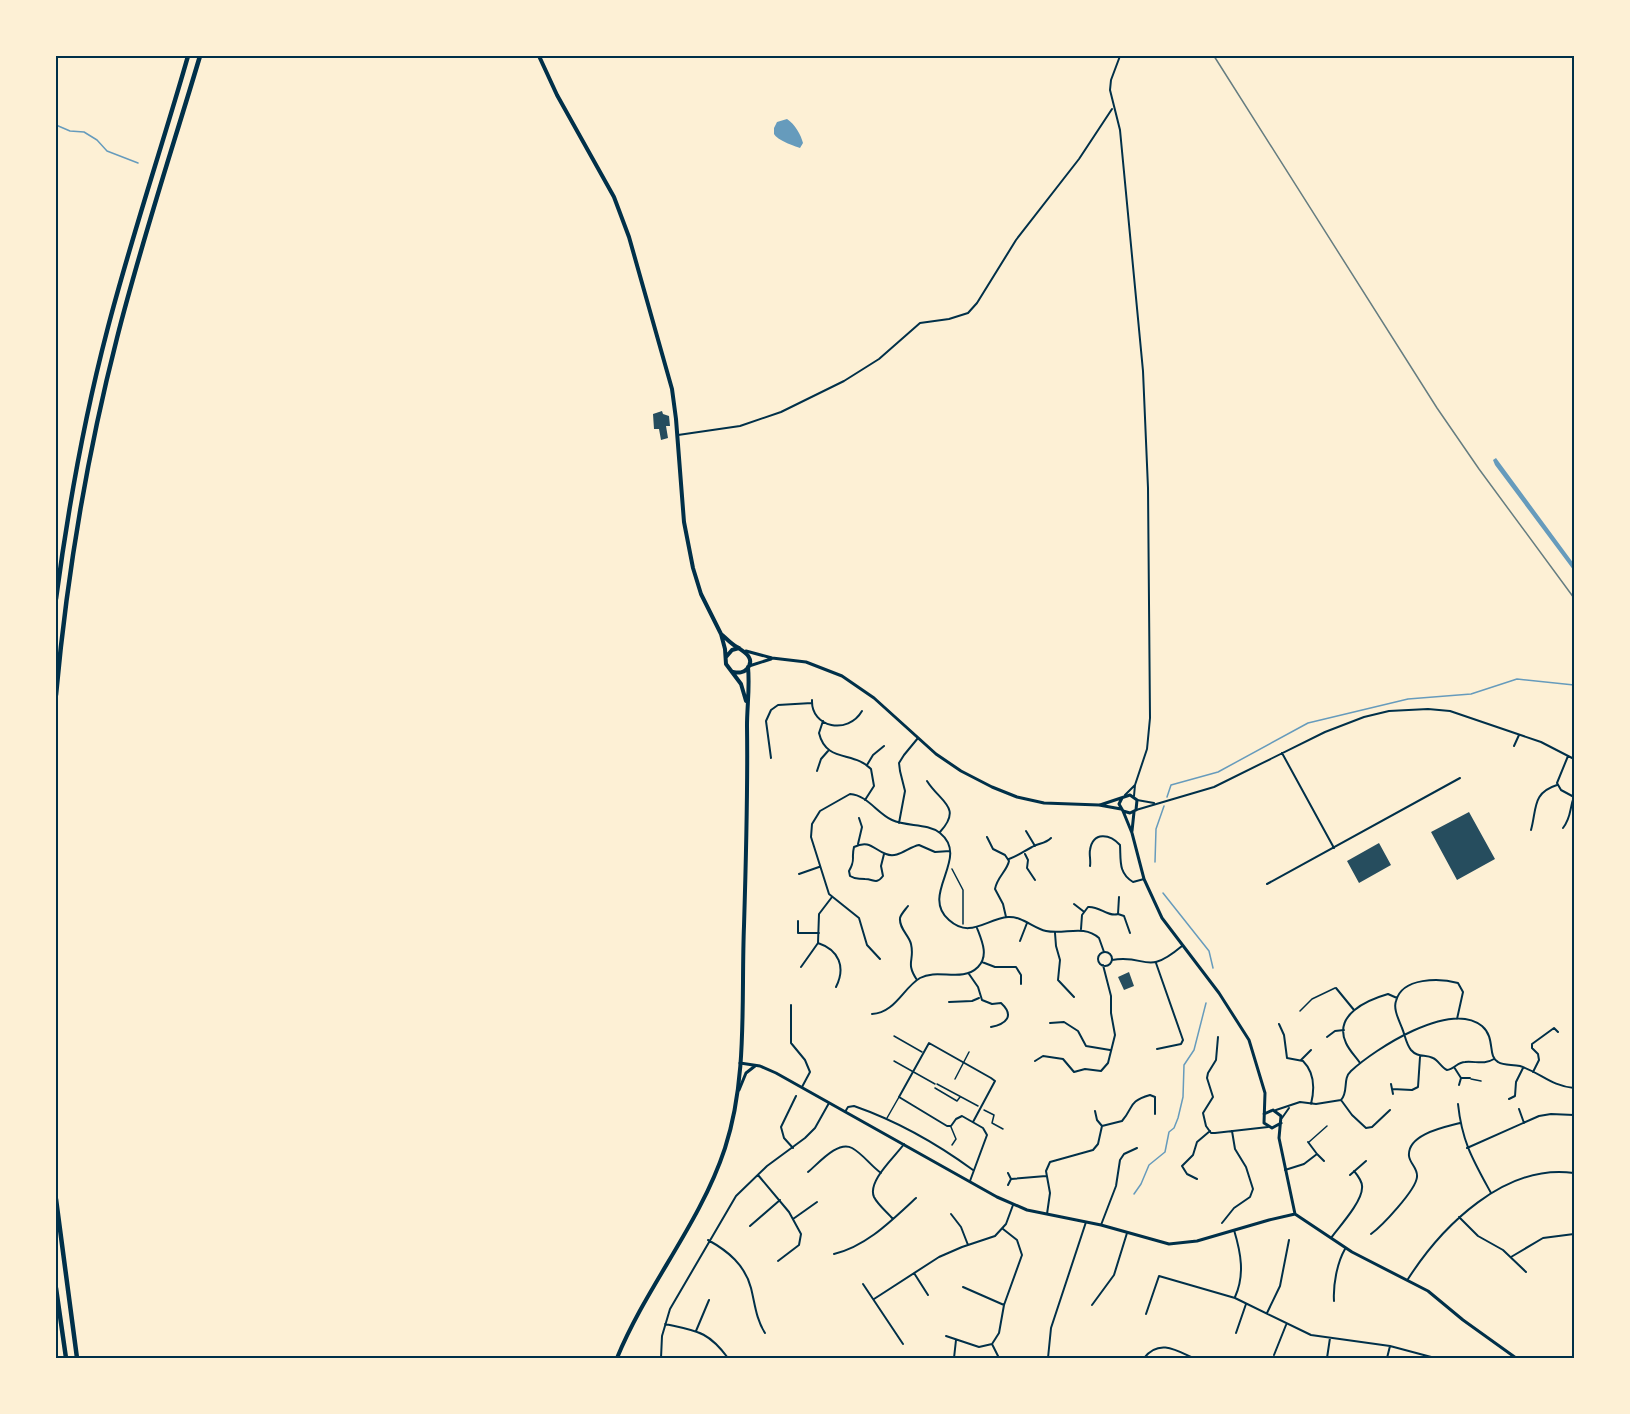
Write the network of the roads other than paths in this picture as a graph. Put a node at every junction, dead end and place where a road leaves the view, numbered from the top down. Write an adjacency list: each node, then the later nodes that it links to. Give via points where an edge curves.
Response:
1 (188, 56): 7 (highway, via 107,333 69,510)
2 (200, 56): 15 (highway, via 132,279 103,395 70,576)
3 (539, 56): 6 (main road, via 624,223 666,363)
4 (1120, 56): 5 (street, via 1110,84)
5 (1113, 107): 6 (street, via 968,313 920,322 879,359 781,412 747,425); 32 (street, via 1125,176 1142,346 1147,444 1150,718 1147,749)
6 (678, 435): 8 (main road, via 689,551 699,588)
7 (56, 599)
8 (721, 634): 9 (main road); 11 (main road)
9 (739, 648): 10 (main road); 11 (main road)
10 (746, 651): 12 (street); 13 (main road)
11 (726, 658): 14 (main road, via 727,667)
12 (772, 658): 13 (street); 20 (street, via 812,664 842,676 874,698)
13 (749, 666): 14 (main road, via 740,673); 16 (main road)
14 (733, 672): 16 (main road)
15 (56, 695)
16 (747, 707): 126 (main road)
17 (862, 711): 18 (street, via 855,721 844,726)
18 (824, 721): 23 (street, via 819,733); 26 (street, via 814,711 812,701 771,710 766,721)
19 (1519, 735): 22 (street); 24 (street, via 1450,711 1394,711 1344,724); 25 (street)
20 (918, 738): 39 (street, via 961,771 1004,792 1044,803); 45 (street, via 899,763 906,791)
21 (884, 746): 28 (street)
22 (1514, 746)
23 (828, 750): 28 (street); 29 (street)
24 (1282, 753): 38 (street, via 1214,788); 55 (street)
25 (1568, 756): 27 (street); 33 (street)
26 (771, 758)
27 (1575, 759)
28 (867, 765): 37 (street, via 874,783)
29 (817, 771)
30 (1460, 778): 55 (street)
31 (927, 781): 49 (street, via 950,813 950,820)
32 (1135, 785): 34 (street); 36 (street)
33 (1557, 785): 35 (street); 44 (street, via 1541,793)
34 (1124, 796): 36 (street); 39 (street); 40 (street, via 1120,802)
35 (1574, 797): 46 (street, via 1570,818)
36 (1136, 798): 38 (street); 41 (street)
37 (865, 800): 45 (street); 61 (street, via 855,794 847,795 817,814 811,832)
38 (1157, 803): 41 (street)
39 (1099, 805): 40 (street)
40 (1122, 810): 41 (street); 50 (street)
41 (1135, 811): 50 (street)
42 (859, 818): 53 (street, via 862,827)
43 (1528, 820): 44 (street)
44 (1533, 821): 47 (street)
45 (899, 823): 49 (street)
46 (1563, 828)
47 (1531, 830)
48 (1026, 831): 54 (street)
49 (940, 833): 56 (street)
50 (1132, 833): 63 (street)
51 (987, 837): 59 (street, via 993,849)
52 (1051, 838): 54 (street)
53 (858, 845): 58 (street, via 874,846); 58 (street, via 854,847 849,872 854,878 875,882 881,879)
54 (1035, 846): 57 (street)
55 (1334, 848): 65 (street)
56 (950, 851): 58 (street, via 935,852 919,845 895,855); 75 (street, via 939,904 947,918 963,928)
57 (1025, 853): 59 (street); 64 (street, via 1027,868)
58 (884, 854)
59 (1009, 859): 72 (street, via 995,889)
60 (1090, 866): 63 (street, via 1091,845 1105,835 1120,845 1124,875 1133,882)
61 (819, 867): 62 (street); 66 (street)
62 (799, 874)
63 (1144, 879): 82 (street, via 1162,918)
64 (1035, 880)
65 (1267, 884)
66 (832, 897): 78 (street, via 819,914); 84 (street, via 859,918 867,945)
67 (1119, 897): 71 (street)
68 (1074, 904): 70 (street)
69 (908, 906): 91 (street, via 901,924 910,942 910,968)
70 (1083, 911): 71 (street, via 1091,906); 76 (street)
71 (1118, 914): 79 (street, via 1124,916)
72 (1006, 917): 74 (street); 75 (street)
73 (798, 921): 78 (street, via 798,933)
74 (1027, 923): 77 (street); 80 (street)
75 (977, 928): 86 (street, via 984,951)
76 (1081, 930): 77 (street); 83 (street, via 1099,938)
77 (1055, 932): 95 (street, via 1060,960 1058,980)
78 (819, 933): 81 (street)
79 (1130, 933)
80 (1020, 941)
81 (818, 943): 89 (street); 93 (street, via 831,948 837,956 840,979)
82 (1182, 946): 87 (street); 147 (street, via 1245,1034)
83 (1104, 952): 85 (street, via 1111,954); 88 (street, via 1099,959)
84 (880, 959)
85 (1112, 960): 87 (street); 88 (street)
86 (982, 962): 90 (street); 92 (street, via 995,967 1016,967 1022,975)
87 (1156, 963): 115 (street, via 1184,1040)
88 (1103, 965): 116 (street, via 1115,1032)
89 (801, 967)
90 (969, 974): 91 (street, via 930,975); 96 (street)
91 (917, 981): 102 (street, via 890,1008)
92 (1021, 984)
93 (836, 987)
94 (1336, 988): 100 (street); 101 (lane, via 1312,999)
95 (1074, 997)
96 (980, 998): 98 (street); 107 (street, via 1002,1004 1006,1009 1006,1021)
97 (1397, 998): 100 (street, via 1386,995); 103 (street, via 1407,987 1424,981 1442,979 1458,983 1463,992); 111 (street, via 1396,1009)
98 (949, 1002)
99 (791, 1005): 140 (street, via 791,1043 810,1072)
100 (1354, 1010): 109 (street)
101 (1300, 1011)
102 (873, 1014)
103 (1457, 1019): 111 (street, via 1439,1021); 122 (street, via 1485,1029)
104 (1553, 1021): 108 (street)
105 (1050, 1023): 116 (street, via 1064,1022 1078,1031 1086,1046)
106 (1279, 1024): 121 (street, via 1287,1058)
107 (991, 1027)
108 (1554, 1028): 110 (street); 132 (street, via 1532,1044 1539,1060)
109 (1344, 1030): 114 (street); 127 (street, via 1345,1042)
110 (1558, 1032)
111 (1404, 1035): 120 (street, via 1413,1052); 127 (street)
112 (894, 1036): 119 (lane)
113 (1218, 1037): 175 (street, via 1216,1060 1207,1078 1213,1097 1203,1113)
114 (1327, 1037)
115 (1157, 1049)
116 (1110, 1050): 124 (street, via 1107,1065 1101,1071 1074,1072 1063,1059 1041,1057)
117 (1311, 1050): 121 (street)
118 (969, 1052): 125 (lane)
119 (923, 1053): 125 (street, via 929,1043); 131 (street)
120 (1420, 1056): 129 (street, via 1433,1058 1447,1070); 142 (street, via 1418,1087)
121 (1301, 1059): 153 (street, via 1313,1075)
122 (1494, 1059): 129 (street); 130 (street, via 1501,1064)
123 (894, 1061): 131 (lane)
124 (1035, 1061)
125 (964, 1062): 135 (lane); 167 (street, via 995,1082)
126 (740, 1063): 128 (street); 144 (main road)
127 (1361, 1064): 150 (street, via 1348,1075)
128 (756, 1065): 140 (street); 144 (street, via 746,1073)
129 (1454, 1067): 133 (street)
130 (1524, 1067): 132 (street); 145 (street, via 1516,1082)
131 (913, 1071): 137 (lane); 146 (street)
132 (1533, 1072): 141 (street, via 1558,1086)
133 (1461, 1078): 134 (street); 139 (street)
134 (1470, 1078): 136 (lane)
135 (955, 1079)
136 (1481, 1082)
137 (936, 1084)
138 (1391, 1084): 142 (street)
139 (1459, 1085)
140 (802, 1087): 152 (street)
141 (1575, 1088)
142 (1392, 1089): 143 (street)
143 (1393, 1094)
144 (736, 1095): 262 (main road, via 726,1143 708,1192)
145 (1515, 1096): 148 (street); 149 (street)
146 (899, 1097): 164 (lane); 170 (street)
147 (1266, 1099): 157 (street); 162 (street)
148 (1509, 1099)
149 (1520, 1099)
150 (1341, 1100): 153 (street); 158 (street, via 1367,1128)
151 (798, 1102): 181 (street, via 795,1098 781,1127)
152 (829, 1103): 160 (street); 181 (street, via 815,1128)
153 (1311, 1104): 155 (street, via 1300,1102)
154 (1458, 1104): 169 (street)
155 (1288, 1108): 157 (street); 166 (street)
156 (1519, 1109): 168 (street)
157 (1275, 1110): 162 (street); 166 (street)
158 (1390, 1110)
159 (1095, 1111): 171 (street)
160 (845, 1112): 164 (street, via 854,1106); 179 (street)
161 (1155, 1114): 171 (street, via 1157,1099 1150,1095 1133,1102 1122,1121)
162 (1264, 1114): 165 (street)
163 (1575, 1115): 168 (street, via 1547,1115)
164 (887, 1119): 188 (street, via 939,1146)
165 (1263, 1120): 173 (street); 174 (street)
166 (1281, 1121): 174 (street); 177 (street)
167 (973, 1122): 170 (street, via 960,1116); 188 (street, via 987,1134)
168 (1524, 1122): 183 (street)
169 (1460, 1123): 183 (street); 220 (street, via 1432,1130 1412,1144 1409,1157 1417,1173 1415,1184)
170 (951, 1126): 180 (lane, via 956,1139)
171 (1102, 1126): 196 (street, via 1095,1149 1050,1162)
172 (1327, 1126): 178 (lane)
173 (1258, 1127): 174 (street); 176 (street)
174 (1269, 1128): 177 (street)
175 (1210, 1131): 176 (street); 198 (street, via 1197,1142 1193,1155 1182,1166)
176 (1232, 1131): 214 (street, via 1235,1149 1253,1189 1250,1197)
177 (1279, 1138): 187 (street)
178 (1308, 1142): 184 (street)
179 (904, 1144): 191 (street); 199 (street)
180 (952, 1145)
181 (793, 1148): 194 (street)
182 (1137, 1148): 215 (street, via 1120,1160 1118,1181)
183 (1467, 1148): 201 (street)
184 (1317, 1154): 185 (street); 187 (street)
185 (1324, 1161)
186 (1366, 1161): 189 (street)
187 (1286, 1170): 209 (street)
188 (974, 1171): 199 (street)
189 (1354, 1171): 195 (street); 222 (street, via 1362,1184 1361,1192)
190 (808, 1172): 191 (street, via 836,1149 847,1146)
191 (881, 1173): 212 (street, via 874,1182 873,1193)
192 (1008, 1173): 197 (street)
193 (1575, 1173): 201 (street, via 1534,1176)
194 (758, 1174): 204 (street); 223 (street, via 736,1196)
195 (1350, 1175)
196 (1046, 1176): 197 (street); 208 (street, via 1050,1193)
197 (1011, 1179): 200 (street)
198 (1197, 1179)
199 (970, 1182): 206 (street)
200 (1008, 1185)
201 (1492, 1194): 210 (street)
202 (916, 1198): 212 (street)
203 (56, 1199): 261 (highway)
204 (780, 1200): 211 (street); 216 (street)
205 (817, 1202): 211 (street)
206 (1013, 1205): 208 (street); 217 (street)
207 (951, 1214): 225 (street)
208 (1047, 1214): 213 (street)
209 (1295, 1214): 218 (street); 222 (street)
210 (1459, 1217): 228 (street, via 1478,1236); 232 (street)
211 (794, 1219): 229 (street, via 801,1240)
212 (893, 1219): 227 (street, via 863,1242)
213 (1086, 1222): 215 (street); 267 (street, via 1052,1328)
214 (1222, 1223)
215 (1101, 1225): 219 (street)
216 (750, 1226)
217 (1003, 1229): 225 (street, via 993,1238); 244 (street, via 1017,1240 1022,1255)
218 (1233, 1230): 219 (street, via 1177,1244); 239 (street, via 1241,1265)
219 (1127, 1233): 245 (street, via 1114,1275)
220 (1371, 1234)
221 (1575, 1234): 228 (street, via 1543,1238)
222 (1331, 1238): 226 (street)
223 (708, 1240): 248 (street); 251 (street, via 730,1254 744,1271)
224 (1289, 1240): 246 (street, via 1280,1286)
225 (968, 1245): 231 (street)
226 (1345, 1248): 232 (street); 237 (street)
227 (834, 1254)
228 (1511, 1257): 230 (street)
229 (778, 1261)
230 (1526, 1272)
231 (914, 1273): 238 (street); 240 (street)
232 (1408, 1279): 273 (street)
233 (863, 1284): 240 (street)
234 (963, 1287): 244 (street)
235 (56, 1288): 260 (highway)
236 (1328, 1291): 237 (street)
237 (1334, 1291): 242 (street)
238 (928, 1295)
239 (1235, 1298): 243 (street); 247 (street, via 1159,1276)
240 (874, 1299): 256 (street)
241 (709, 1300): 250 (street)
242 (1334, 1301)
243 (1246, 1303): 246 (street); 252 (street)
244 (1004, 1305): 257 (street, via 999,1333)
245 (1092, 1305)
246 (1267, 1313): 249 (street)
247 (1146, 1314)
248 (665, 1324): 250 (street); 263 (street)
249 (1287, 1324): 254 (street, via 1311,1335); 259 (street)
250 (696, 1331): 264 (street, via 712,1339)
251 (765, 1333)
252 (1236, 1333)
253 (946, 1336): 255 (street)
254 (1330, 1338): 258 (street); 270 (street)
255 (956, 1340): 257 (street, via 980,1347); 265 (street)
256 (903, 1344)
257 (992, 1344): 266 (street)
258 (1390, 1346): 271 (street); 272 (street)
259 (1274, 1355)
260 (66, 1359)
261 (77, 1359)
262 (617, 1359)
263 (661, 1359)
264 (728, 1359)
265 (954, 1359)
266 (999, 1359)
267 (1048, 1359)
268 (1144, 1359): 269 (street, via 1152,1351 1167,1347)
269 (1193, 1359)
270 (1327, 1359)
271 (1387, 1359)
272 (1436, 1359)
273 (1516, 1359)

